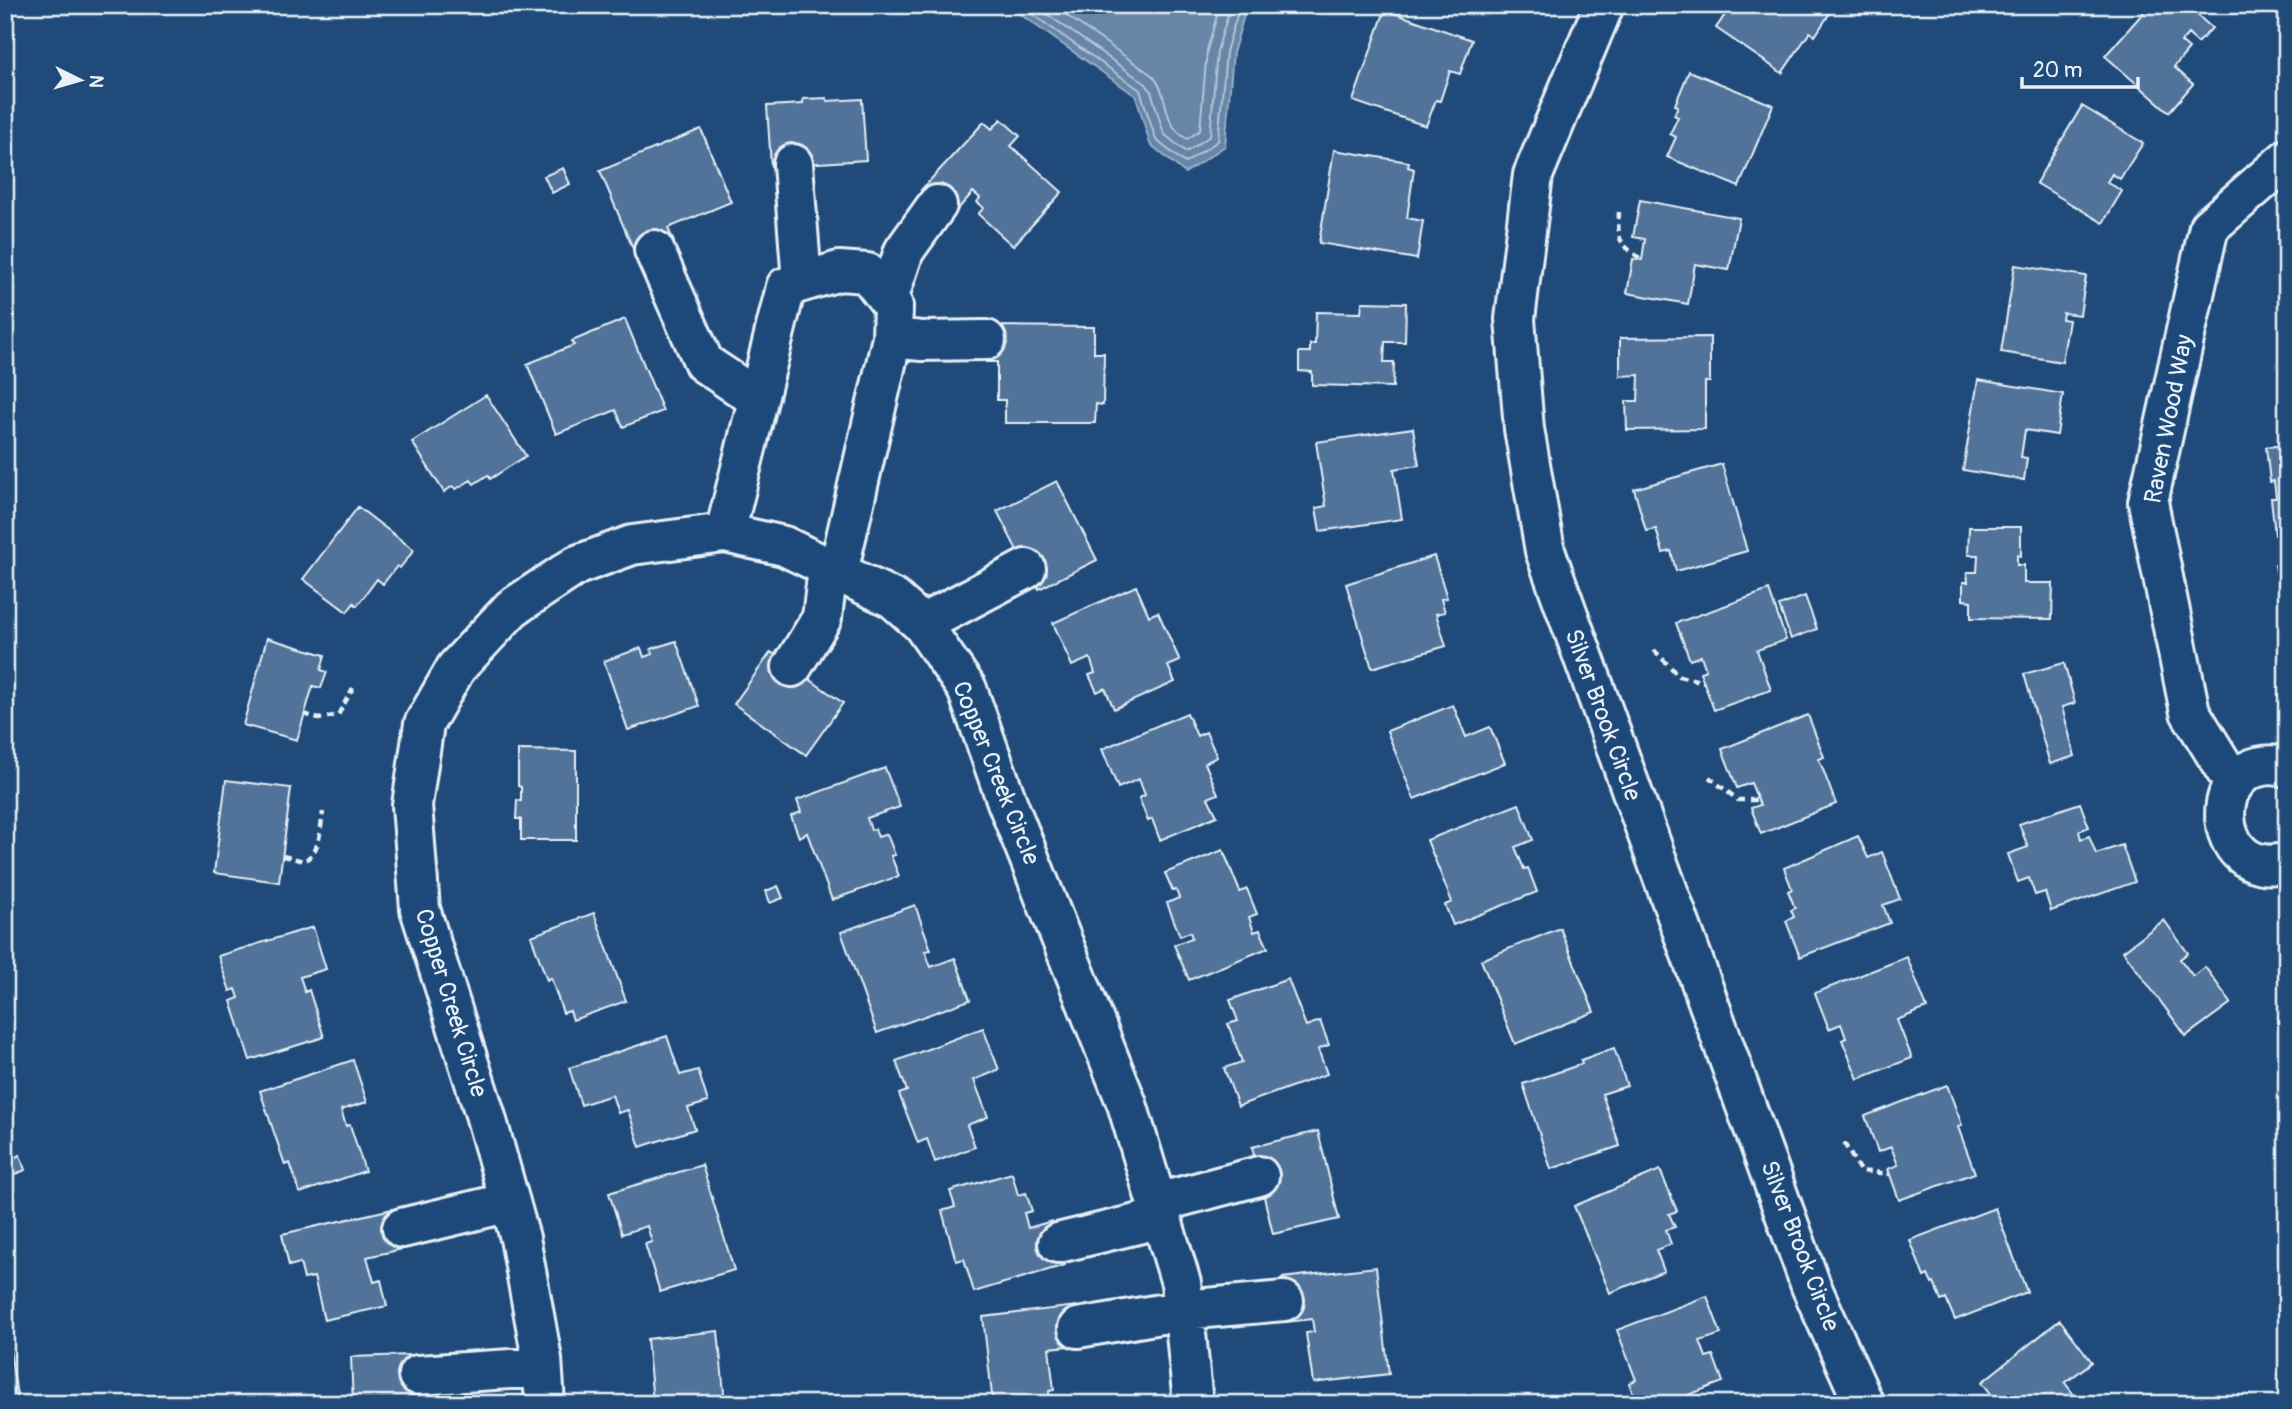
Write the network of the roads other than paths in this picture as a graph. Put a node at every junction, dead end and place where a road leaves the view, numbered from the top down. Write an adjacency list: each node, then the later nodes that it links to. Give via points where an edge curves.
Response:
1 (1604, 5): 30 (street, Silver Brook Circle, via 1533,175 1515,319 1522,416 1544,547 1811,1286)
2 (2287, 159): 17 (street, Raven Wood Way, via 2209,227 2148,502 2190,712)
3 (793, 164): 6 (street)
4 (937, 205): 7 (street, via 904,251)
5 (654, 250): 10 (street, via 704,363)
6 (802, 282): 7 (street, via 839,271 867,274); 10 (street, via 786,287)
7 (888, 299): 8 (street, via 893,306)
8 (892, 338): 9 (street); 13 (street)
9 (986, 340)
10 (758, 399): 11 (street)
11 (725, 533): 13 (street, Copper Creek Circle, via 784,546); 20 (street, Copper Creek Circle, via 632,545 578,565 512,608 456,668 424,724 412,805 419,909)
12 (1026, 569): 14 (street)
13 (833, 570): 14 (street, Copper Creek Circle, via 894,599); 15 (street, via 821,618)
14 (922, 624): 21 (street, Copper Creek Circle, via 967,689 1127,1104)
15 (792, 667)
16 (2287, 767): 17 (street, via 2261,767)
17 (2234, 784): 18 (street, via 2223,815 2235,846 2247,858 2263,864)
18 (2287, 862)
19 (1259, 1176): 21 (street)
20 (510, 1202): 22 (street); 28 (street, Copper Creek Circle, via 526,1261)
21 (1159, 1210): 23 (street); 25 (street, Copper Creek Circle, via 1181,1283)
22 (402, 1228)
23 (1058, 1242)
24 (1284, 1301): 25 (street)
25 (1184, 1310): 26 (street); 29 (street, Copper Creek Circle)
26 (1078, 1328)
27 (418, 1375): 28 (street)
28 (544, 1385)
29 (1193, 1404)
30 (1864, 1404)

